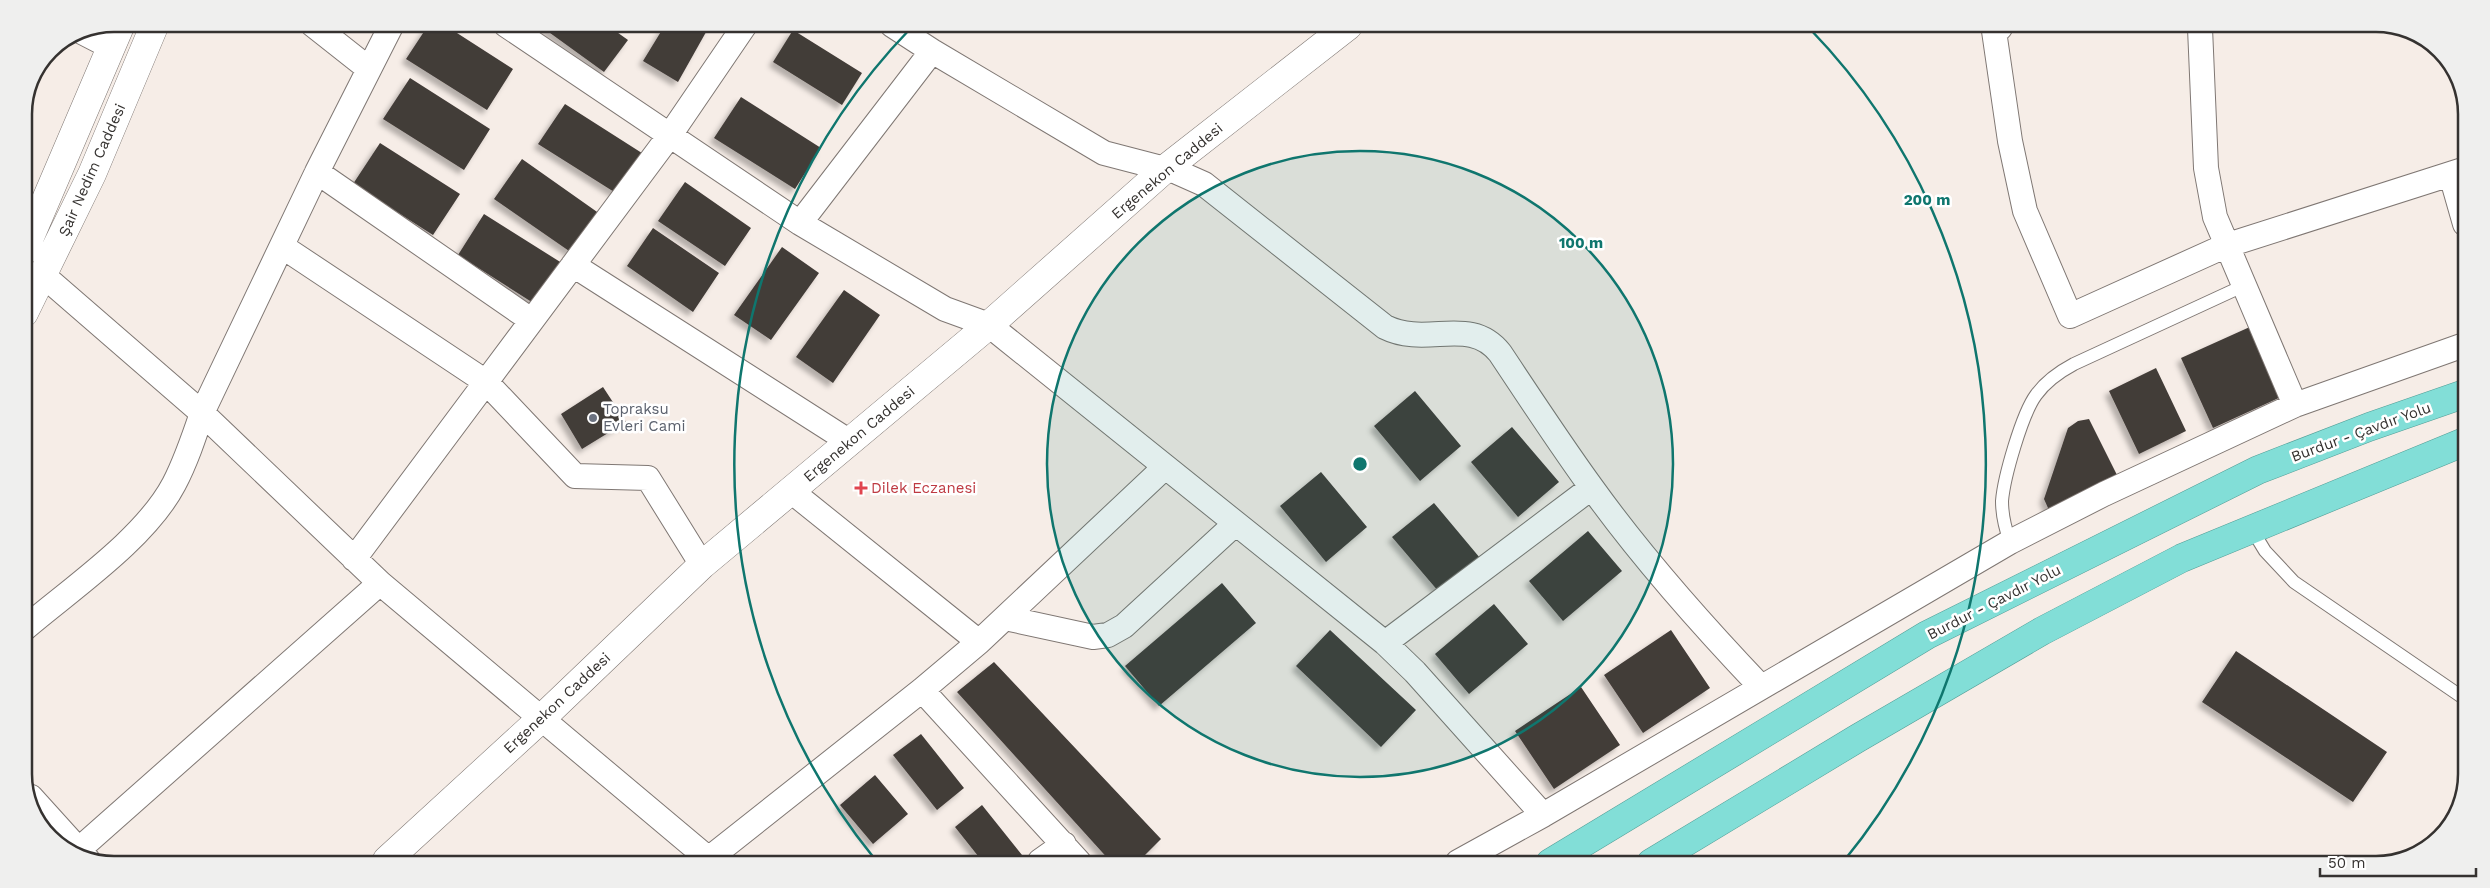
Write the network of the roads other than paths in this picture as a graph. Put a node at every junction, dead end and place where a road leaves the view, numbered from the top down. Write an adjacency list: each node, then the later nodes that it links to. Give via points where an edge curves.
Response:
1 (152, 32): 22 (street, Şair Nedim Caddesi, via 92,174)
2 (322, 32): 12 (street)
3 (388, 32): 12 (street)
4 (518, 32): 13 (street)
5 (740, 32): 13 (street)
6 (903, 32): 11 (street)
7 (1340, 32): 14 (street, Ergenekon Caddesi)
8 (1994, 32): 19 (street, via 2025,211 2070,316)
9 (2200, 32): 19 (street, via 2206,168 2215,217)
10 (116, 35): 18 (street)
11 (932, 51): 14 (street, via 1104,152); 17 (street)
12 (369, 69): 15 (street)
13 (670, 135): 17 (street); 21 (street)
14 (1165, 169): 26 (street, Ergenekon Caddesi); 35 (street, via 1189,177 1218,194 1385,327 1414,336 1470,334 1488,341 1500,353)
15 (317, 172): 20 (street); 25 (street)
16 (2458, 172): 19 (street)
17 (800, 222): 26 (street, via 945,309)
18 (32, 232)
19 (2225, 246): 23 (street)
20 (283, 247): 28 (street); 31 (street)
21 (573, 265): 25 (street); 32 (street)
22 (44, 276): 24 (street, Şair Nedim Caddesi); 31 (street)
23 (2243, 286): 30 (street); 39 (lane, via 2074,364 2051,378 2024,417 2005,484 2002,514)
24 (32, 298)
25 (531, 320): 28 (street)
26 (989, 325): 32 (street, Ergenekon Caddesi); 34 (street)
27 (2457, 346): 30 (street)
28 (486, 382): 40 (street); 41 (street, via 575,476 648,478)
29 (2457, 396): 60 (highway, Burdur - Çavdır Yolu, via 2258,470 1927,635)
30 (2295, 405): 39 (street, via 2139,477)
31 (202, 412): 40 (street); 44 (street, via 174,485 151,518 122,547)
32 (850, 442): 36 (street, Ergenekon Caddesi)
33 (2458, 445): 38 (highway)
34 (1165, 467): 37 (street); 43 (street)
35 (1591, 488): 46 (street); 47 (street, via 1661,576)
36 (791, 491): 41 (street, Ergenekon Caddesi); 45 (street)
37 (1235, 524): 43 (street, via 1124,626 1108,635 1094,637); 46 (street)
38 (2251, 528): 49 (lane, via 2265,551 2294,582); 61 (highway, via 2182,558 2042,631)
39 (2010, 542): 47 (street)
40 (354, 559): 42 (street)
41 (702, 565): 50 (street, Ergenekon Caddesi)
42 (380, 583): 50 (street); 54 (street)
43 (1005, 618): 45 (street)
44 (33, 622)
45 (979, 642): 48 (street)
46 (1385, 642): 52 (street)
47 (1761, 687): 52 (street)
48 (922, 690): 55 (street); 58 (street)
49 (2458, 695)
50 (543, 717): 56 (street, Ergenekon Caddesi); 57 (street)
51 (40, 807): 53 (street)
52 (1543, 815): 59 (street)
53 (72, 844)
54 (85, 850)
55 (1072, 853)
56 (391, 856)
57 (704, 856)
58 (714, 856)
59 (1469, 856)
60 (1560, 856)
61 (1663, 856)

